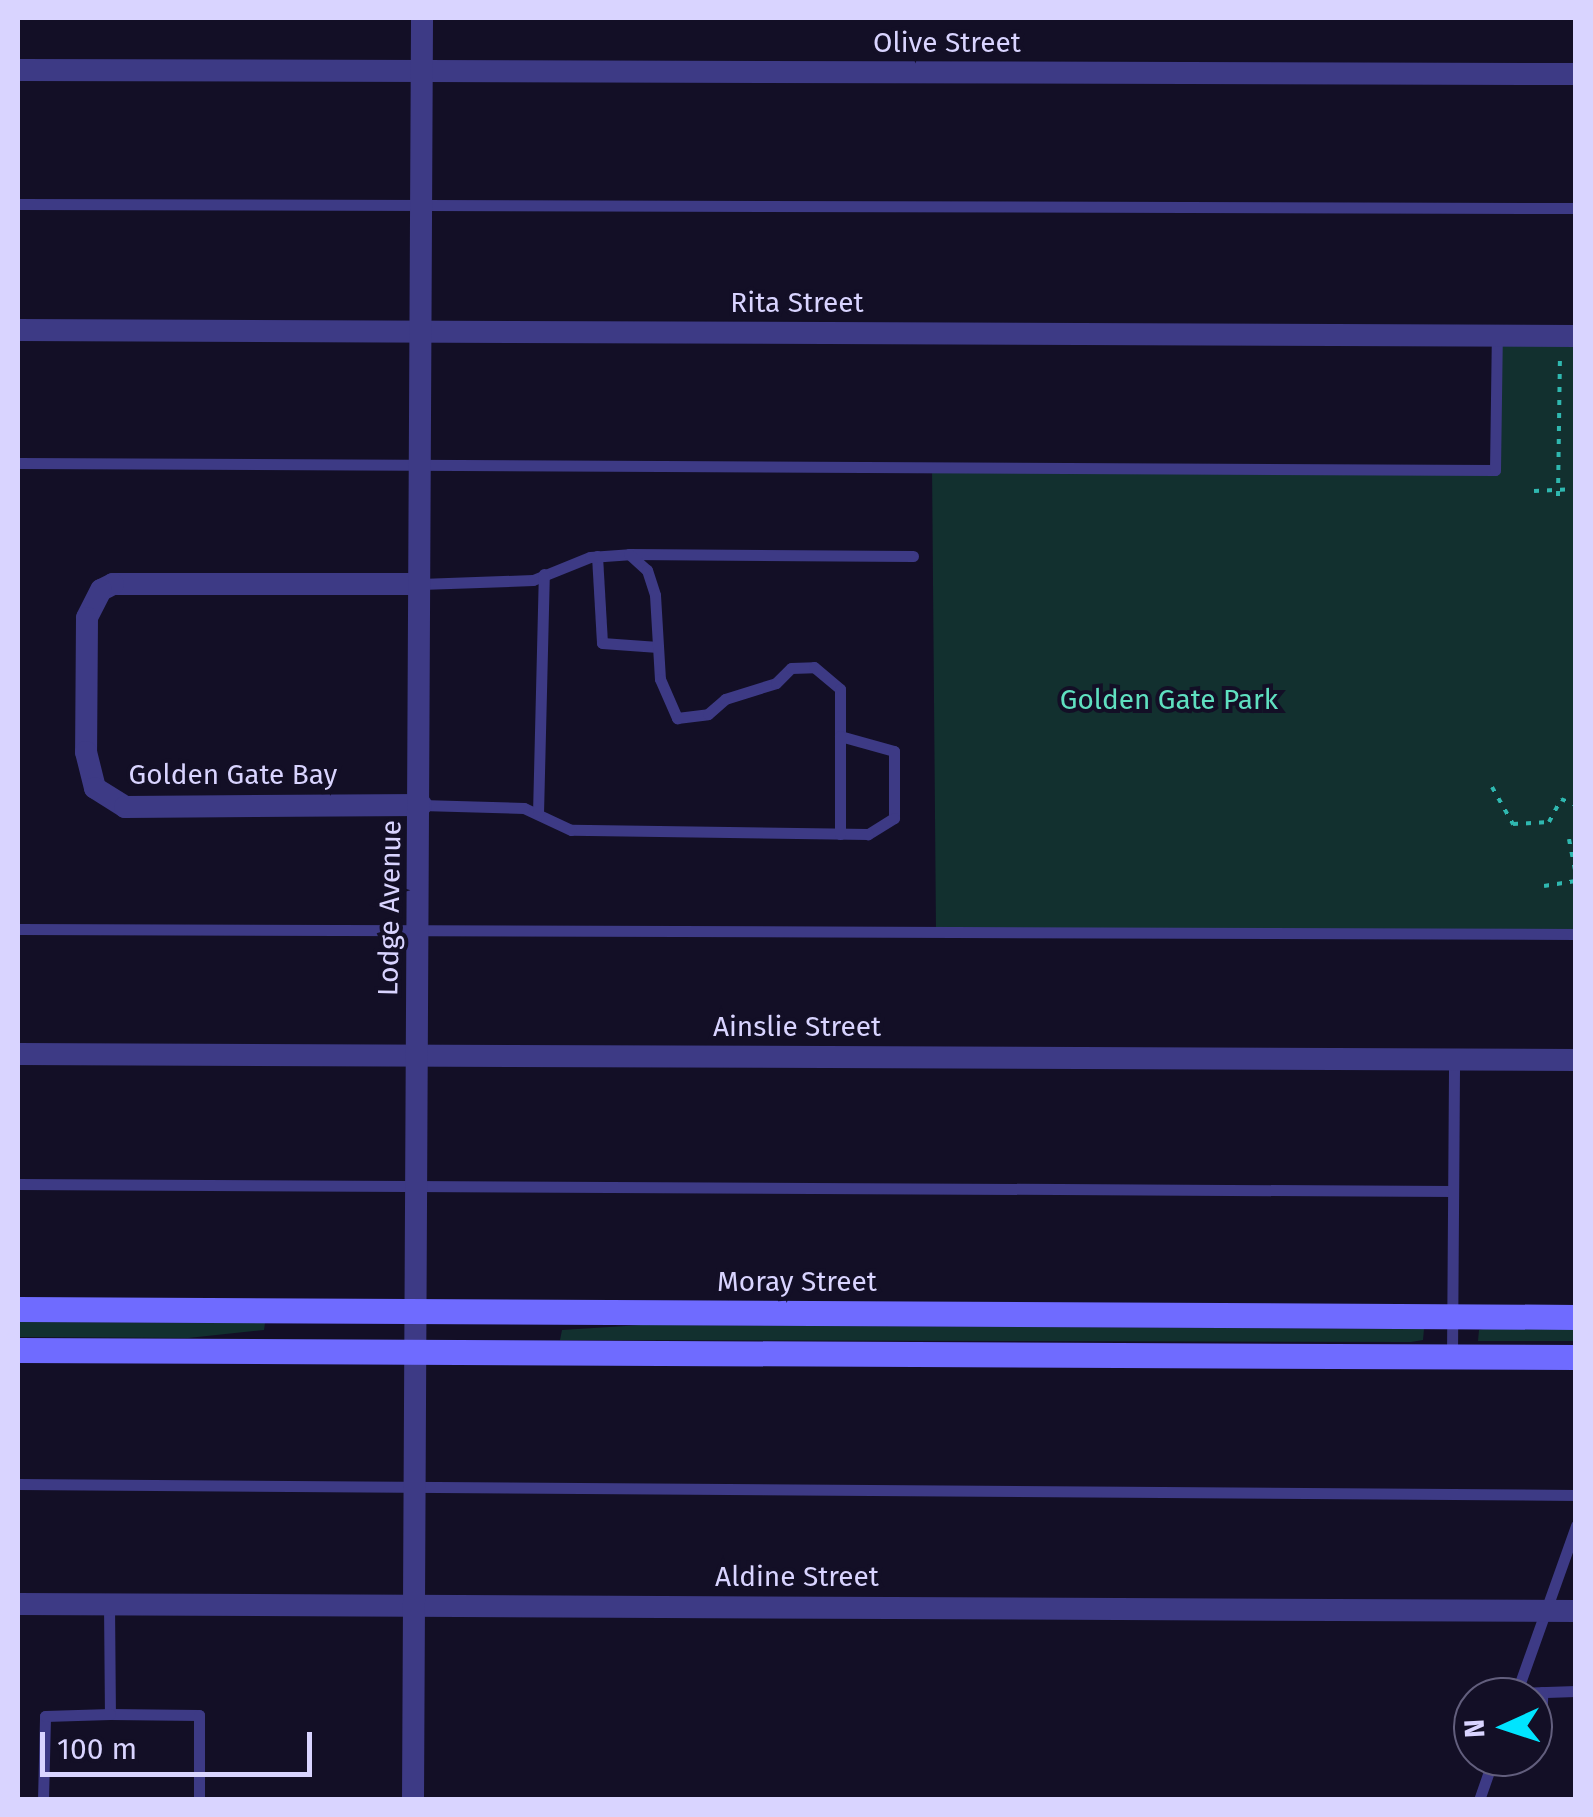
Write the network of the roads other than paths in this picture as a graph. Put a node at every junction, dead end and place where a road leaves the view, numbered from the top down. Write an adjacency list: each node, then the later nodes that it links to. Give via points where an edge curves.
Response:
1 (422, 18): 3 (street, Lodge Avenue)
2 (18, 70): 3 (street, Olive Street)
3 (421, 71): 4 (street, Olive Street); 6 (street, Lodge Avenue)
4 (1576, 74)
5 (18, 204): 6 (lane)
6 (420, 205): 7 (lane); 9 (street, Lodge Avenue)
7 (1576, 208)
8 (18, 330): 9 (street, Rita Street)
9 (419, 331): 10 (street, Rita Street); 13 (street, Lodge Avenue)
10 (1497, 336): 11 (street, Rita Street); 13 (lane, via 1495,470)
11 (1576, 336)
12 (18, 463): 13 (lane)
13 (421, 464): 18 (street, Lodge Avenue)
14 (629, 554): 15 (lane); 16 (lane); 19 (lane, via 647,570)
15 (597, 556): 17 (lane); 19 (lane, via 602,643)
16 (913, 556)
17 (544, 574): 18 (lane, via 511,582); 22 (lane)
18 (420, 584): 21 (street, Lodge Avenue); 21 (street, Golden Gate Bay, via 113,584 95,599 87,618 86,752 95,788 125,807)
19 (658, 647): 20 (lane, via 666,706 677,718 708,714 726,699 776,683 790,668 814,667 840,690)
20 (840, 736): 23 (lane); 23 (lane, via 894,751 894,818 882,832)
21 (420, 806): 22 (lane, via 524,808); 25 (street, Lodge Avenue)
22 (538, 814): 23 (lane, via 570,830)
23 (840, 834)
24 (18, 928): 25 (lane)
25 (419, 931): 26 (lane); 28 (street, Lodge Avenue)
26 (1576, 934)
27 (18, 1054): 28 (street, Ainslie Street)
28 (418, 1056): 29 (street, Ainslie Street); 32 (street, Lodge Avenue)
29 (1454, 1060): 30 (street, Ainslie Street); 33 (lane)
30 (1576, 1060)
31 (18, 1184): 32 (lane)
32 (417, 1186): 33 (lane); 35 (street, Lodge Avenue)
33 (1452, 1191): 36 (lane)
34 (18, 1310): 35 (main road, Moray Street)
35 (416, 1311): 36 (main road, Moray Street); 39 (street, Lodge Avenue)
36 (1452, 1315): 37 (main road, Moray Street); 40 (lane)
37 (1576, 1317)
38 (18, 1350): 39 (main road)
39 (416, 1352): 40 (main road); 43 (street, Lodge Avenue)
40 (1452, 1357): 41 (main road)
41 (1576, 1357)
42 (18, 1484): 43 (lane)
43 (415, 1488): 44 (lane); 48 (street, Lodge Avenue)
44 (1576, 1495)
45 (1576, 1526): 49 (lane)
46 (18, 1604): 47 (street, Aldine Street)
47 (109, 1604): 48 (street, Aldine Street); 52 (lane)
48 (413, 1606): 49 (street, Aldine Street); 55 (street, Lodge Avenue)
49 (1545, 1610): 50 (street, Aldine Street); 51 (lane)
50 (1576, 1610)
51 (1522, 1677)
52 (110, 1714): 53 (lane, via 45,1716); 54 (lane, via 199,1715)
53 (43, 1800)
54 (199, 1800)
55 (413, 1800)

